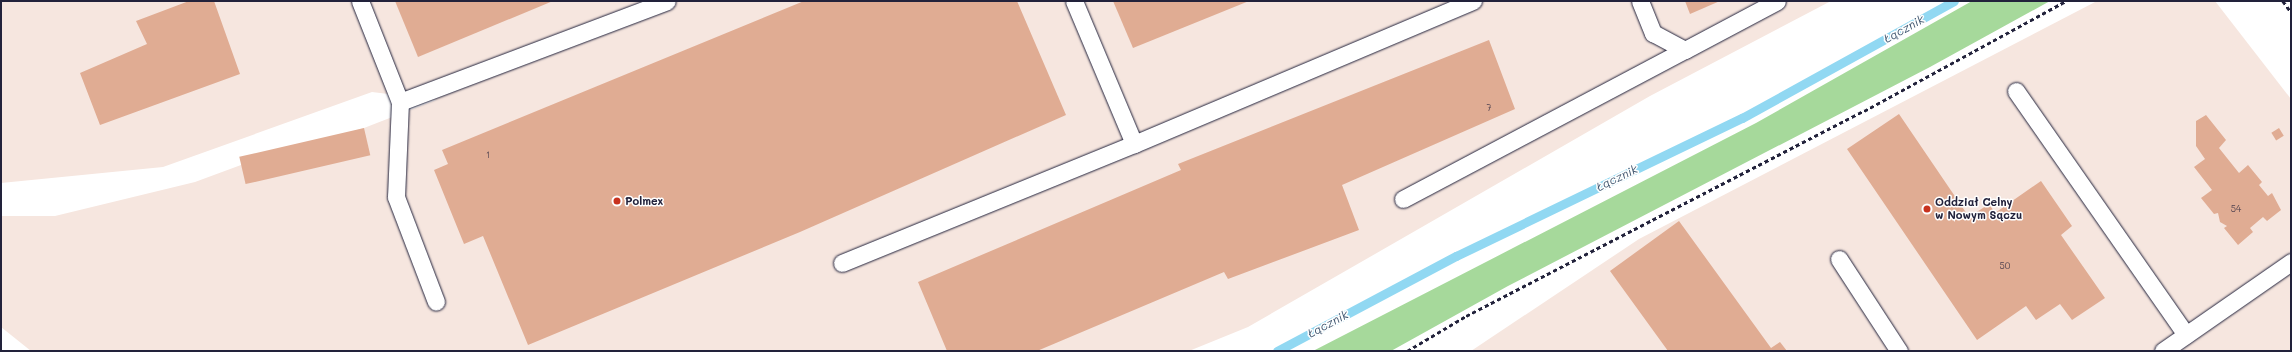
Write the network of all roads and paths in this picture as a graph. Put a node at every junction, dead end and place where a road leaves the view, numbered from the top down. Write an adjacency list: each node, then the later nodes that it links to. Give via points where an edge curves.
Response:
1 (360, 1): 12 (lane)
2 (667, 1): 12 (lane)
3 (1074, 1): 13 (lane)
4 (1473, 1): 13 (lane)
5 (1640, 1): 10 (lane, via 1653,33)
6 (1777, 1): 10 (lane)
7 (2066, 1): 20 (path, via 1864,111 1466,316)
8 (2283, 1): 9 (path)
9 (2291, 12)
10 (1685, 50): 14 (lane)
11 (2016, 91): 19 (lane)
12 (400, 102): 18 (lane, via 396,197)
13 (1134, 144): 17 (lane)
14 (1403, 199)
15 (1839, 259): 21 (lane)
16 (2291, 262): 19 (lane)
17 (842, 263)
18 (436, 302)
19 (2186, 335): 22 (lane)
20 (1407, 351)
21 (1899, 351)
22 (2163, 351)

